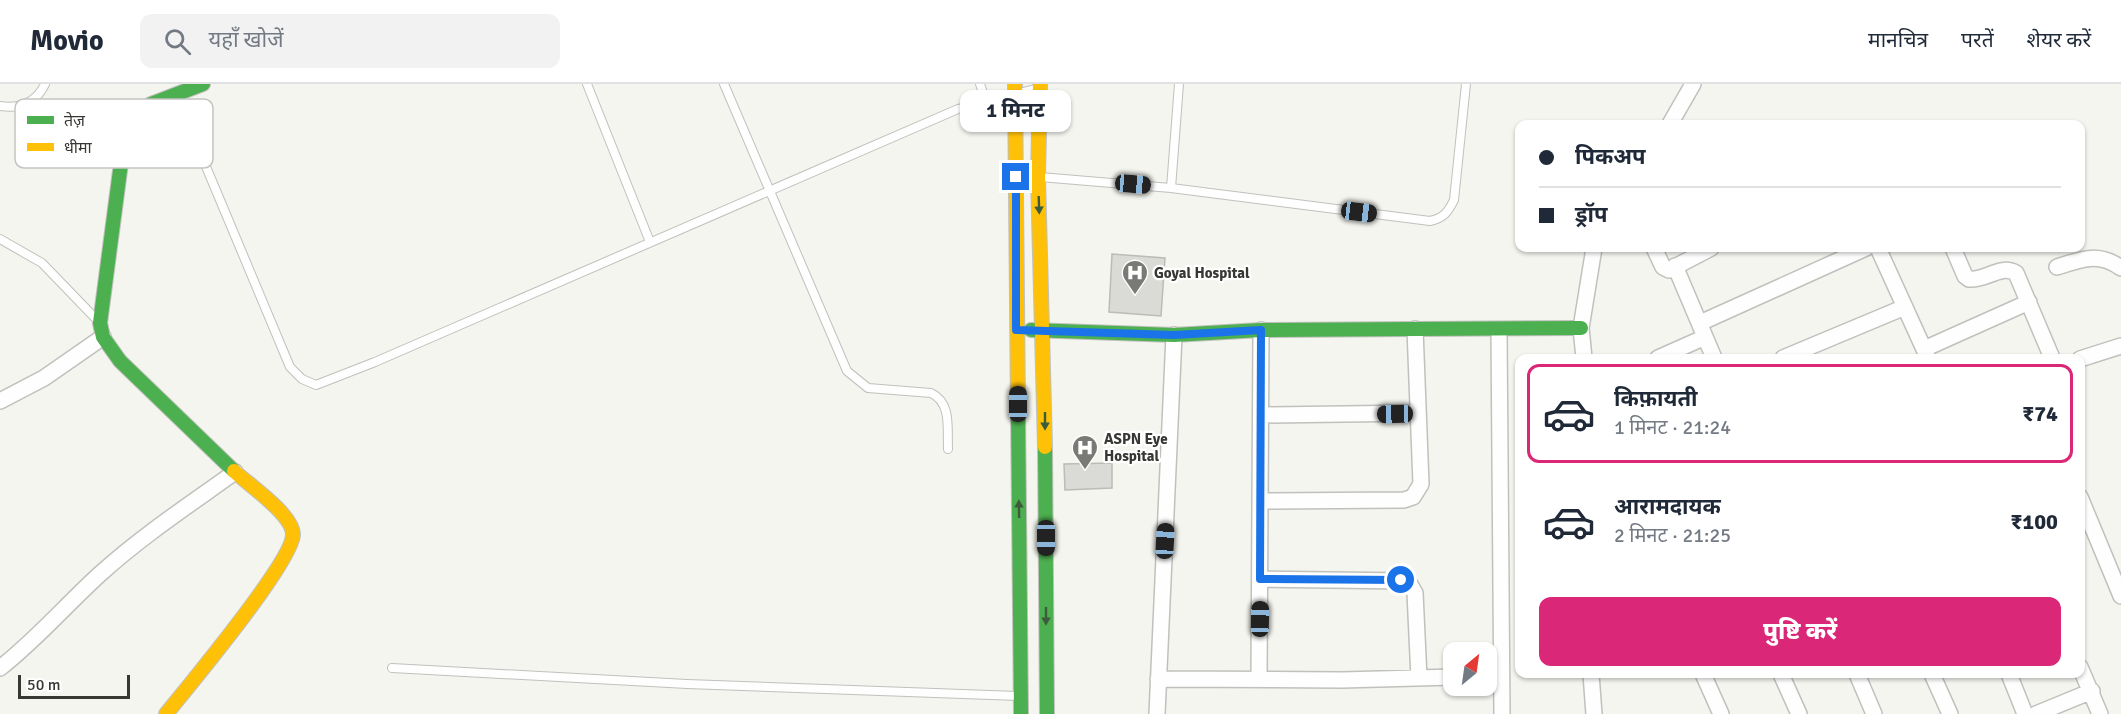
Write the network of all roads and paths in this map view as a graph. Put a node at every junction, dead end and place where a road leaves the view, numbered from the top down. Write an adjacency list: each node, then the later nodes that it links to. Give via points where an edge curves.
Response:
1 (45, 84): 12 (lane)
2 (203, 84): 11 (street)
3 (587, 84): 25 (lane)
4 (724, 84): 23 (lane)
5 (980, 84): 15 (lane)
6 (1179, 84): 22 (lane)
7 (1466, 84): 22 (lane, via 1454,200 1440,219 1430,221)
8 (1693, 84): 18 (street)
9 (1040, 86): 10 (lane); 21 (street)
10 (1015, 89): 15 (lane); 40 (street)
11 (176, 94): 13 (street); 14 (lane)
12 (33, 99)
13 (165, 99)
14 (178, 99)
15 (986, 102): 23 (lane, via 958,109)
16 (15, 105): 17 (lane)
17 (0, 106)
18 (1672, 120)
19 (121, 168): 39 (street)
20 (207, 168): 25 (lane, via 290,367 302,380 316,385)
21 (1038, 177): 22 (lane); 41 (street, one-way to 41)
22 (1171, 188)
23 (771, 190): 25 (lane); 57 (lane, via 847,371 868,388 931,393 940,398 945,405)
24 (0, 239): 39 (lane, via 42,263)
25 (650, 242)
26 (1593, 252): 37 (street)
27 (1656, 252): 32 (street, via 1666,270)
28 (1703, 252): 32 (street)
29 (1858, 252): 44 (street)
30 (1880, 252): 36 (street)
31 (1955, 252): 35 (street, via 1965,276 1974,280 2010,270 2019,278)
32 (1675, 266): 44 (street)
33 (2057, 267): 34 (street, via 2089,257)
34 (2121, 268)
35 (2029, 302): 51 (street); 52 (street)
36 (1905, 307): 50 (street); 51 (street)
37 (1581, 328): 43 (street); 47 (street)
38 (1415, 329): 42 (street); 43 (street); 55 (street)
39 (101, 330): 54 (street, via 44,378); 58 (street, via 120,361)
40 (1016, 330): 41 (street); 79 (street, one-way to 40)
41 (1044, 330): 45 (street); 82 (street, one-way to 82)
42 (1261, 330): 45 (street); 56 (street)
43 (1499, 330): 66 (street)
44 (1702, 331): 48 (street); 49 (street)
45 (1174, 335): 76 (street)
46 (2121, 346): 53 (street)
47 (1584, 354)
48 (1665, 354)
49 (1712, 354)
50 (1793, 354)
51 (1926, 354)
52 (2050, 354)
53 (2085, 357)
54 (0, 401)
55 (1418, 413): 56 (street); 59 (street, via 1421,484 1413,497)
56 (1261, 415): 59 (street)
57 (948, 449)
58 (235, 472): 63 (street, via 101,573); 80 (street, via 286,517 293,534 288,551 230,635)
59 (1260, 501): 61 (street)
60 (2085, 509): 62 (street)
61 (1260, 579): 69 (street, via 1408,582 1415,593); 77 (street)
62 (2121, 596)
63 (0, 668)
64 (392, 668): 79 (lane, via 698,685)
65 (1497, 675): 66 (street)
66 (1502, 675): 84 (street)
67 (1443, 677): 69 (street)
68 (2085, 677): 78 (street)
69 (1419, 678): 77 (street)
70 (1594, 678): 85 (street)
71 (1704, 678): 86 (street)
72 (1783, 678): 87 (street)
73 (1859, 678): 88 (street)
74 (1934, 678): 89 (street)
75 (2011, 678): 90 (street)
76 (1158, 679): 77 (street); 83 (street)
77 (1259, 679)
78 (2092, 691): 91 (street); 92 (street)
79 (1020, 696): 81 (street)
80 (166, 714)
81 (1021, 714)
82 (1047, 714)
83 (1157, 714)
84 (1502, 714)
85 (1594, 714)
86 (1721, 714)
87 (1799, 714)
88 (1874, 714)
89 (1950, 714)
90 (2025, 714)
91 (2036, 714)
92 (2100, 714)

